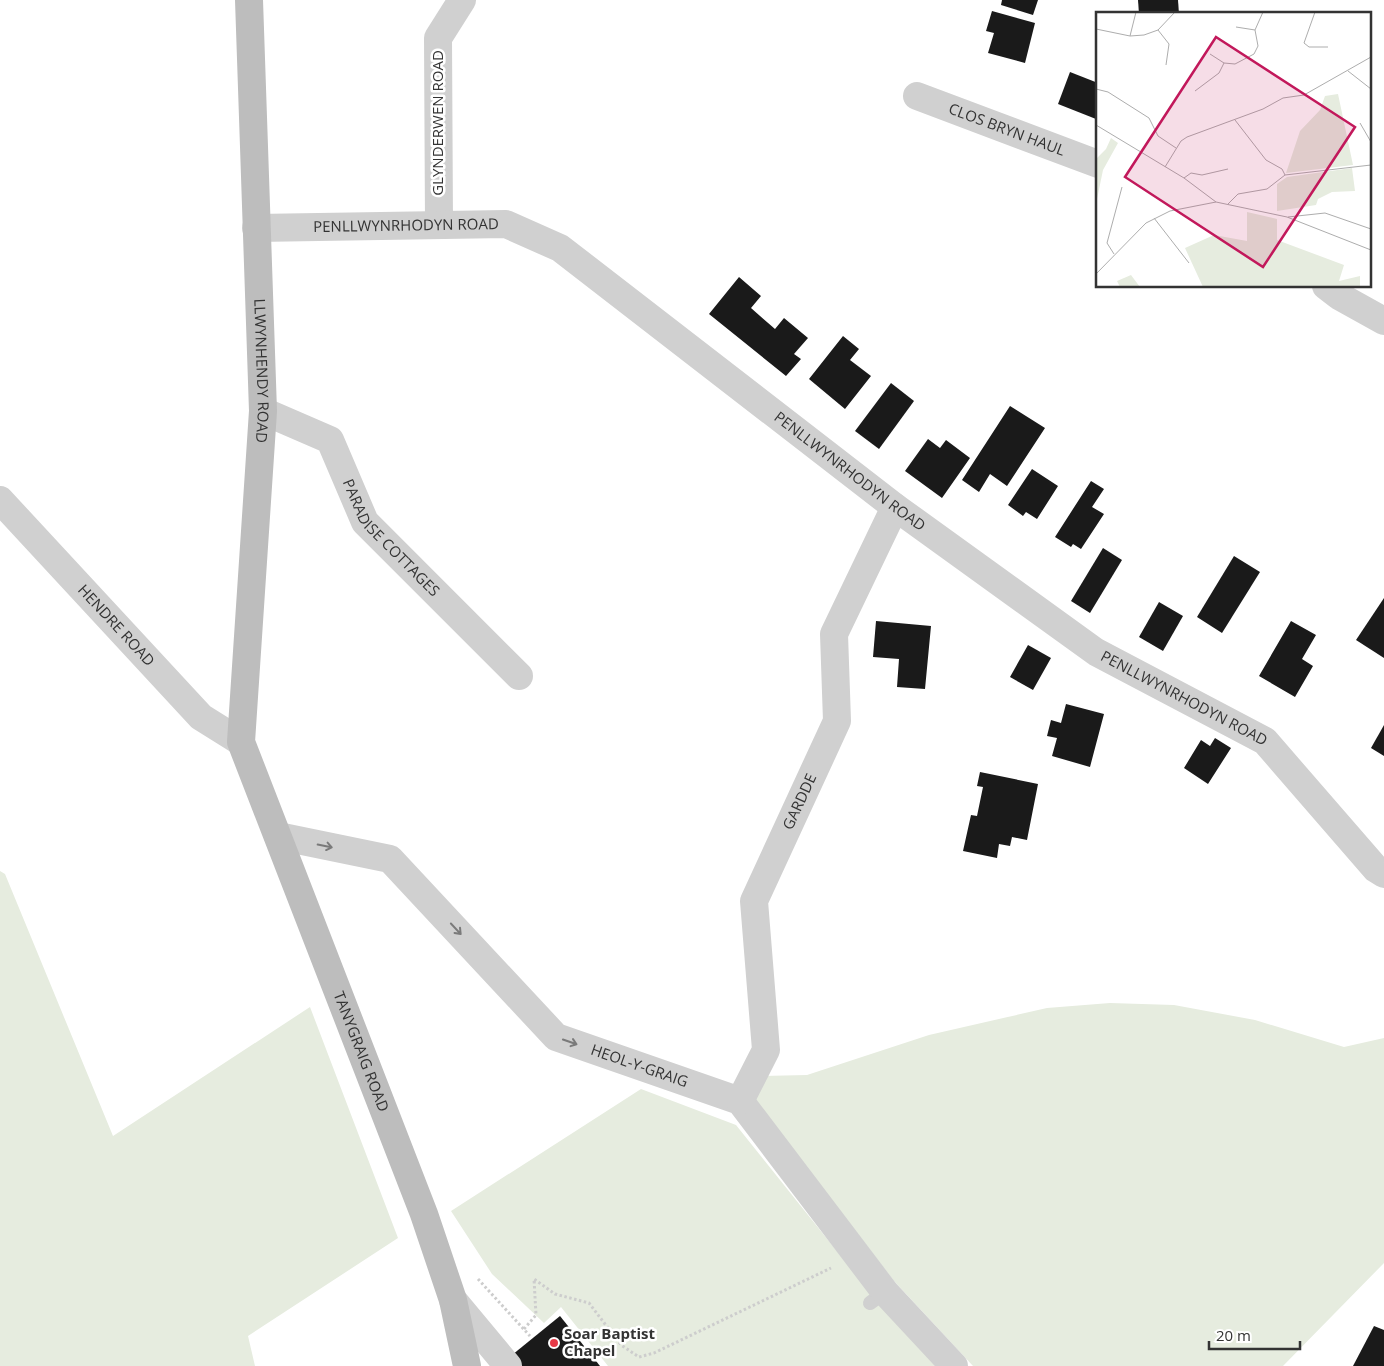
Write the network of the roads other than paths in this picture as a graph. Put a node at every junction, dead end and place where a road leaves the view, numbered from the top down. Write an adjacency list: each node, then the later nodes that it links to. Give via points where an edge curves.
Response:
1 (249, 0): 6 (main road, LLWYNHENDY ROAD)
2 (462, 0): 5 (street, GLYNDERWEN ROAD, via 438,38)
3 (916, 96): 4 (street, CLOS BRYN HAUL)
4 (1096, 163)
5 (438, 224): 6 (street, PENLLWYNRHODYN ROAD); 11 (street, PENLLWYNRHODYN ROAD, via 506,224 560,248)
6 (256, 228): 9 (main road, LLWYNHENDY ROAD)
7 (1329, 288): 8 (street)
8 (1384, 321)
9 (263, 411): 12 (street, PARADISE COTTAGES, via 330,440 365,522); 13 (main road, LLWYNHENDY ROAD)
10 (0, 500): 13 (street, HENDRE ROAD, via 200,717)
11 (895, 506): 15 (street, PENLLWYNRHODYN ROAD, via 1096,652 1265,741 1376,870); 16 (street, GARDDE, via 834,634 837,721 754,901 766,1050)
12 (519, 676)
13 (241, 742): 14 (main road, TANYGRAIG ROAD)
14 (278, 836): 16 (street, HEOL-Y-GRAIG, one-way to 16, via 390,859 556,1037); 17 (main road, TANYGRAIG ROAD, via 424,1214)
15 (1384, 874)
16 (740, 1100): 20 (street, via 878,1298)
17 (453, 1300): 18 (main road, TANYGRAIG ROAD); 19 (street)
18 (467, 1366)
19 (508, 1366)
20 (954, 1366)

